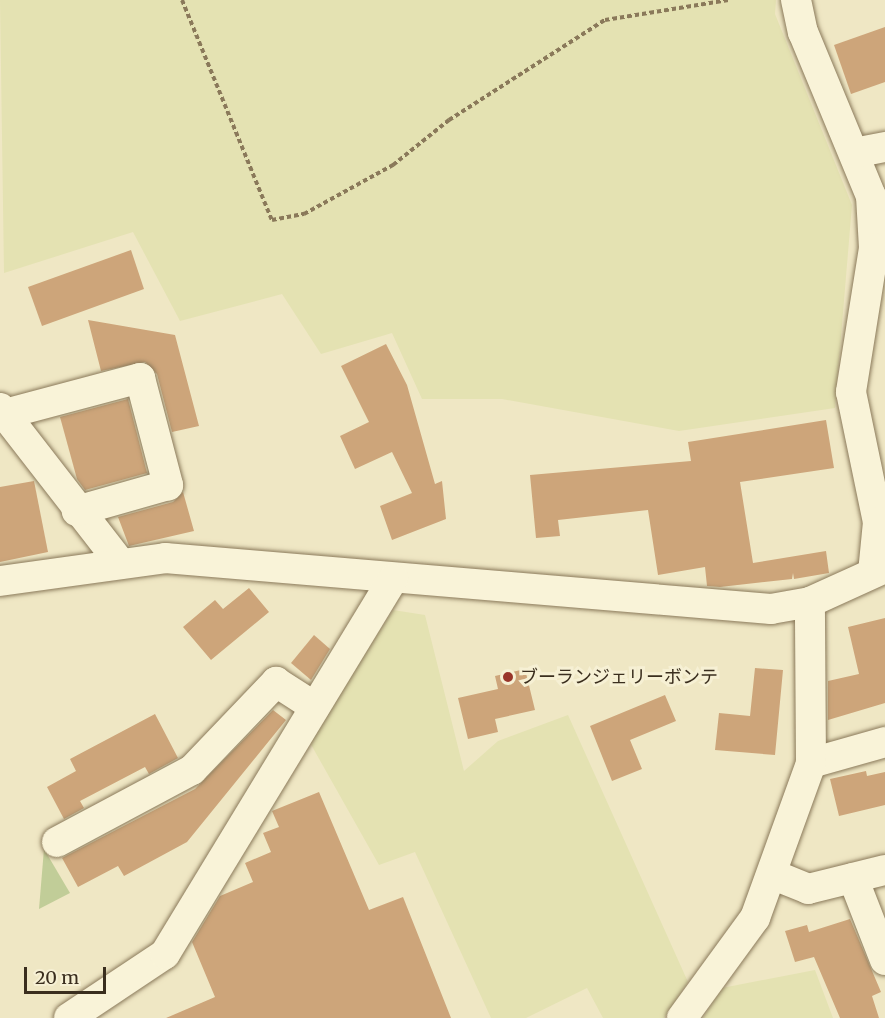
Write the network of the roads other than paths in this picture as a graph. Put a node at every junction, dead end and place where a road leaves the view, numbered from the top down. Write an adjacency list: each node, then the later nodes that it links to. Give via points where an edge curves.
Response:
1 (796, 0): 3 (street, via 803,32)
2 (885, 147): 3 (street)
3 (854, 153): 4 (street, via 871,196)
4 (875, 311): 8 (street, via 851,392 878,522)
5 (3, 411): 6 (street); 6 (street, via 140,378 168,485)
6 (77, 511): 7 (street)
7 (121, 564): 9 (street, via 165,558); 10 (street)
8 (879, 571): 11 (street)
9 (393, 579): 11 (street, via 719,609); 12 (street)
10 (0, 581)
11 (810, 602): 14 (street)
12 (315, 707): 15 (street, via 276,682 192,770); 20 (street, via 165,954)
13 (885, 742): 14 (street)
14 (811, 763): 17 (street)
15 (57, 842)
16 (885, 870): 18 (street)
17 (774, 875): 18 (street, via 808,889); 21 (street, via 755,918)
18 (853, 878): 19 (street)
19 (885, 960)
20 (69, 1018)
21 (682, 1018)

